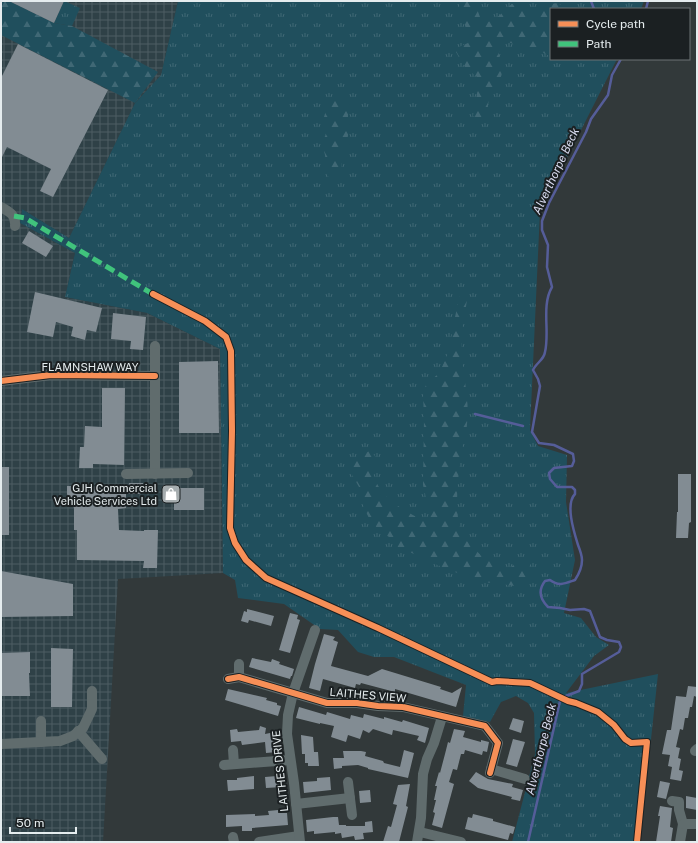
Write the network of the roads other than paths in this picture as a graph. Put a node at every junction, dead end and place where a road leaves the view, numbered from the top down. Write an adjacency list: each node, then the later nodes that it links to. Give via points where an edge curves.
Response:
1 (1, 207): 2 (street, via 13,214)
2 (15, 226)
3 (155, 346): 4 (street, FLAMNSHAW WAY)
4 (155, 376): 5 (street, FLAMNSHAW WAY, via 51,375); 8 (street, FLAMNSHAW WAY)
5 (1, 381)
6 (188, 473): 8 (street)
7 (126, 474): 8 (street)
8 (155, 474)
9 (315, 630): 14 (street, LAITHES DRIVE)
10 (239, 664): 11 (street)
11 (239, 677): 12 (street); 14 (street, LAITHES VIEW)
12 (228, 679)
13 (92, 691): 17 (street, via 92,709)
14 (293, 693): 15 (street, LAITHES VIEW, via 327,702 403,707); 22 (street, LAITHES DRIVE, via 287,734)
15 (442, 717): 23 (street, LAITHES VIEW, via 485,726 498,743 491,771); 31 (street, via 423,774)
16 (41, 721): 18 (street)
17 (78, 731): 18 (street, via 60,741); 21 (street)
18 (41, 742): 19 (street)
19 (1, 744)
20 (233, 750): 22 (street, via 229,765)
21 (102, 759)
22 (290, 760): 27 (street, LAITHES DRIVE)
23 (525, 779)
24 (348, 782): 25 (street)
25 (350, 798): 27 (street); 28 (street)
26 (672, 800): 29 (street, via 679,802)
27 (296, 804): 32 (street, LAITHES DRIVE)
28 (352, 815)
29 (683, 824): 30 (street); 36 (street)
30 (697, 824)
31 (420, 832): 34 (street); 35 (street)
32 (299, 839): 33 (street)
33 (259, 842)
34 (417, 842)
35 (461, 842)
36 (680, 842)

